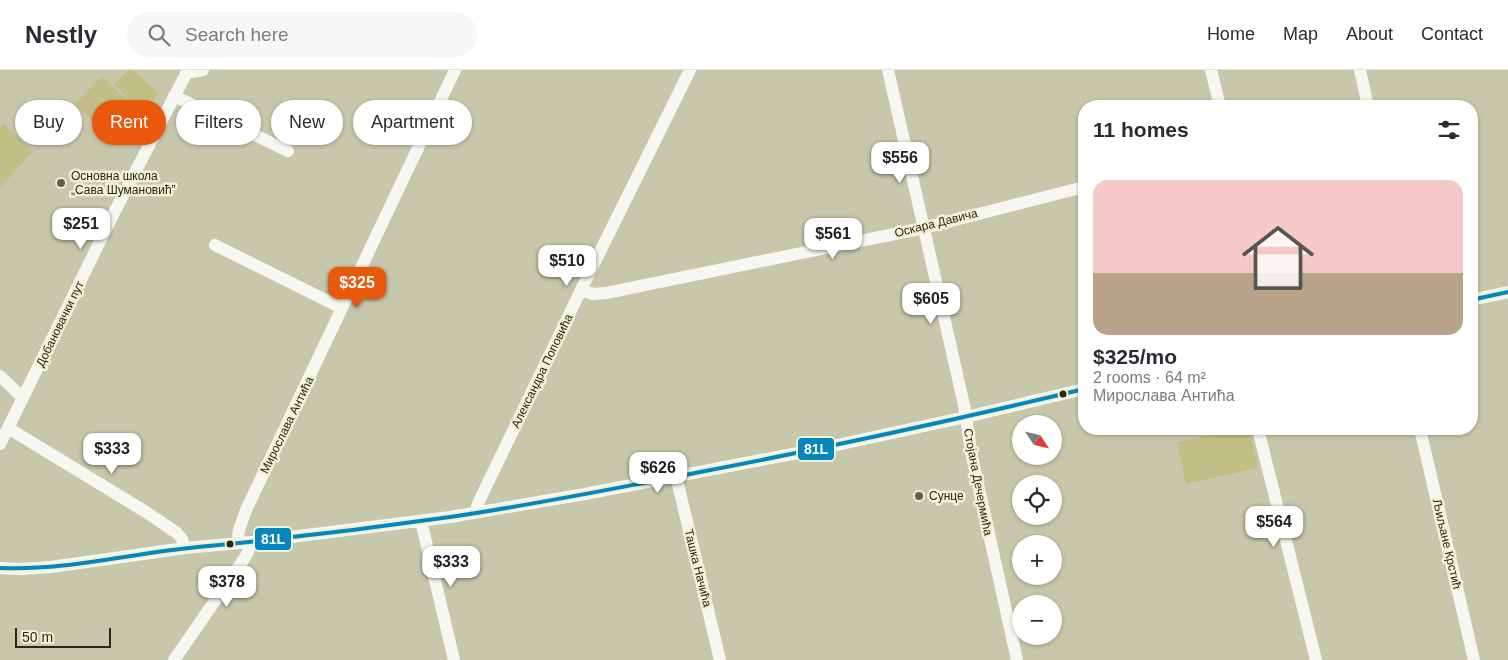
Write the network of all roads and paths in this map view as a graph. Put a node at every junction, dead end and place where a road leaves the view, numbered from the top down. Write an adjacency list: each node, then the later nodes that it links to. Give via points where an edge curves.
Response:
1 (203, 70): 7 (street, Добановачки пут)
2 (455, 70): 18 (street, Мирослава Антића)
3 (690, 70): 15 (street, Александра Поповића)
4 (888, 70): 13 (street, Стојана Дечермића)
5 (1211, 70): 9 (street)
6 (1360, 70): 10 (street)
7 (187, 72): 8 (street, Добановачки пут)
8 (174, 96): 11 (street); 21 (street, Добановачки пут)
9 (1218, 100)
10 (1367, 100)
11 (288, 151)
12 (1078, 188): 13 (street, Оскара Давича)
13 (924, 228): 15 (street, Оскара Давича, via 606,293 593,294); 22 (street, Стојана Дечермића)
14 (215, 245): 18 (street)
15 (581, 290): 28 (street, Александра Поповића, via 481,497)
16 (1508, 292): 17 (street)
17 (1478, 298)
18 (342, 308): 31 (street, Мирослава Антића, via 246,510)
19 (0, 376): 21 (street)
20 (1078, 390): 22 (street)
21 (23, 398): 23 (street, Добановачки пут)
22 (966, 417): 27 (street); 37 (street, Стојана Дечермића)
23 (8, 428): 26 (street, Добановачки пут); 32 (street, via 154,517 177,533)
24 (1260, 435): 38 (street)
25 (1421, 435): 39 (street, Љиљане Крстић)
26 (0, 444)
27 (676, 476): 28 (street); 36 (street, Ташка Начића)
28 (477, 512): 29 (street)
29 (421, 521): 30 (street); 35 (street)
30 (251, 542): 31 (street); 34 (street, via 244,559)
31 (237, 543): 32 (street)
32 (185, 548): 33 (street, via 51,567)
33 (0, 568)
34 (174, 660)
35 (454, 660)
36 (720, 660)
37 (1017, 660)
38 (1316, 660)
39 (1474, 660)

